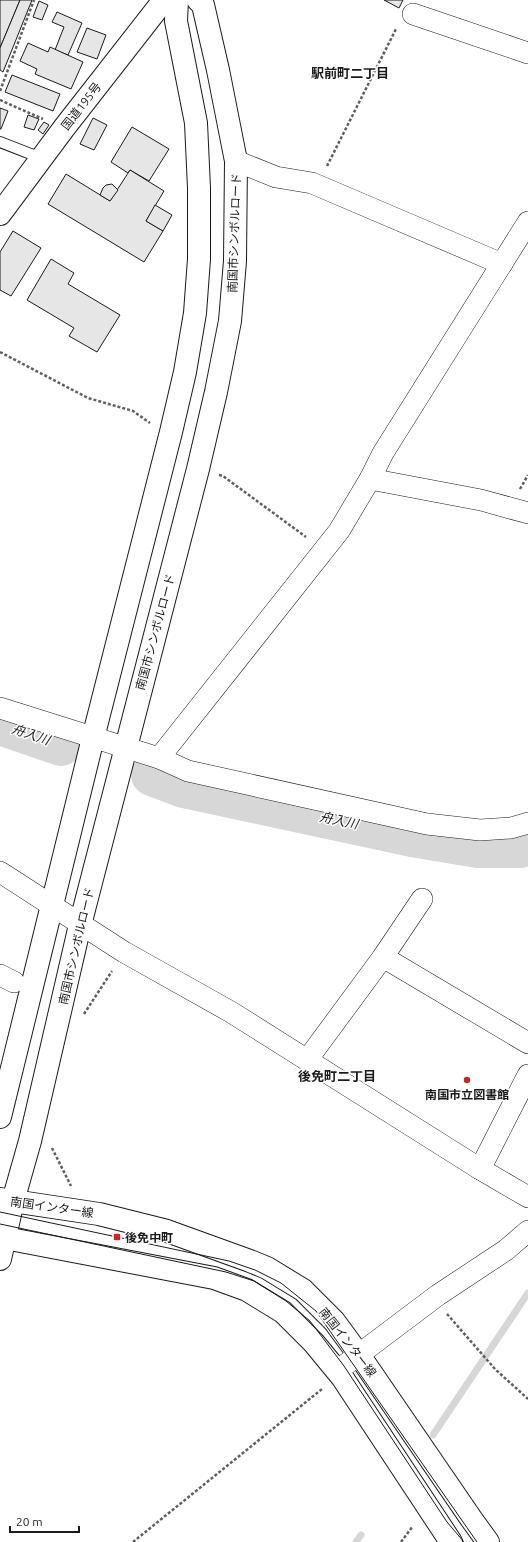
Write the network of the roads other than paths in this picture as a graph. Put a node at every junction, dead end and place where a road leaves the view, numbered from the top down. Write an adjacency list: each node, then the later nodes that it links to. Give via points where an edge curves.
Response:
1 (164, 0): 7 (main road, 国道195号)
2 (177, 0): 15 (main road, via 176,21 196,123 199,259 195,313 171,432)
3 (198, 0): 8 (main road, 南国市シンボルロード, via 203,5)
4 (406, 18): 5 (street)
5 (528, 53)
6 (0, 142): 7 (lane)
7 (41, 158): 9 (main road, 国道195号)
8 (236, 161): 11 (street, via 276,178 312,183); 16 (main road, 南国市シンボルロード, via 235,261 230,321 198,469)
9 (3, 205)
10 (528, 222): 11 (street)
11 (502, 264): 12 (street, via 383,453)
12 (370, 479): 13 (street, via 480,500); 17 (street, via 339,531)
13 (528, 513)
14 (0, 708): 15 (street)
15 (92, 738): 16 (street); 21 (main road)
16 (125, 748): 17 (street); 22 (main road, 南国市シンボルロード)
17 (159, 758): 18 (street, via 188,771 427,824 480,830 511,828)
18 (528, 823)
19 (0, 872): 21 (street)
20 (422, 899): 23 (street)
21 (51, 906): 22 (street); 27 (main road)
22 (80, 925): 25 (street, via 231,1012); 30 (main road, 南国市シンボルロード, via 30,1141)
23 (383, 957): 24 (street); 25 (street)
24 (528, 1043)
25 (307, 1060): 28 (street)
26 (528, 1076): 28 (street)
27 (0, 1117)
28 (480, 1169): 29 (street)
29 (528, 1197)
30 (6, 1200): 32 (main road, 南国市シンボルロード); 34 (main road, 南国インター線, via 99,1214 167,1231 262,1266 303,1290 334,1321)
31 (528, 1231): 34 (street, via 506,1250)
32 (3, 1238): 33 (main road, 南国市シンボルロード); 35 (main road, via 230,1283 247,1290 283,1312)
33 (0, 1259)
34 (359, 1355): 35 (street); 37 (main road, 南国インター線)
35 (338, 1372): 36 (main road)
36 (451, 1542)
37 (488, 1542)

